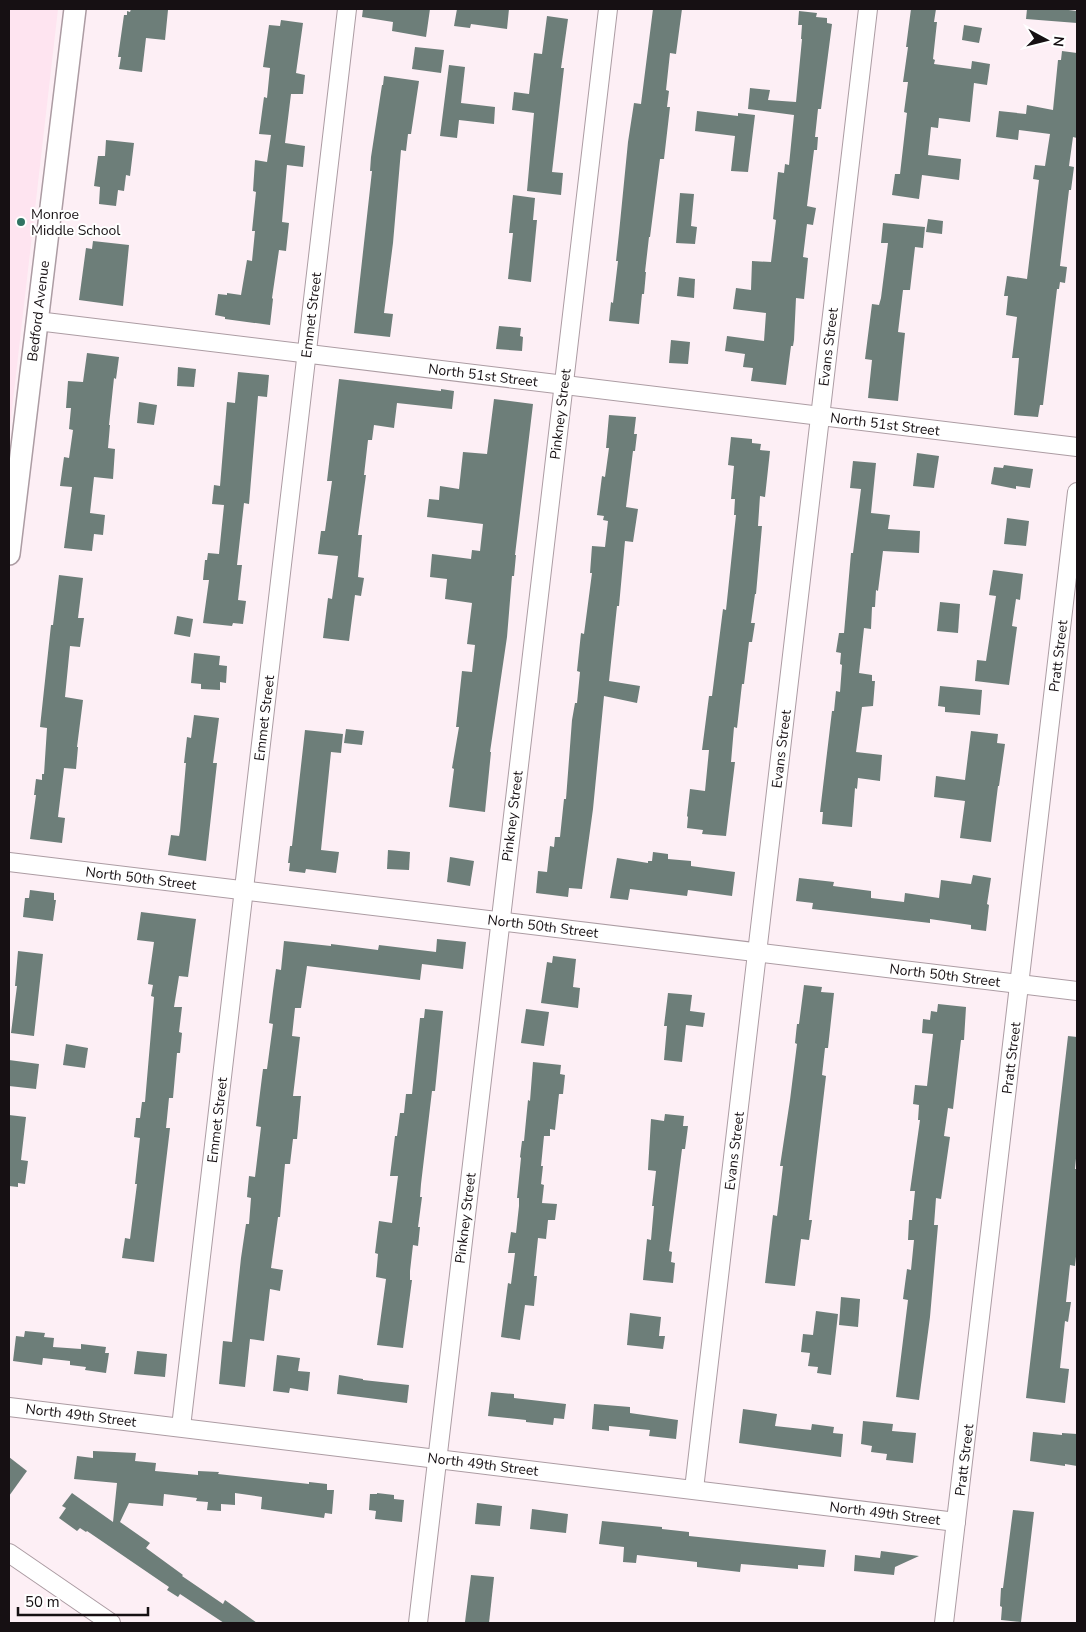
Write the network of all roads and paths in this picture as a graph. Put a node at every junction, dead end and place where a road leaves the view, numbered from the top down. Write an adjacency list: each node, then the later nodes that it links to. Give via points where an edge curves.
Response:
1 (75, 9): 5 (street, Bedford Avenue)
2 (347, 9): 6 (street, Emmet Street)
3 (608, 9): 7 (street, Pinkney Street)
4 (868, 9): 8 (street, Evans Street)
5 (37, 321): 6 (street, North 51st Street); 10 (street, Bedford Avenue)
6 (307, 353): 7 (street, North 51st Street); 14 (street, Emmet Street)
7 (563, 384): 8 (street, North 51st Street); 15 (street, Pinkney Street)
8 (820, 416): 9 (street, North 51st Street); 16 (street, Evans Street)
9 (1077, 446)
10 (15, 462): 12 (street, Bedford Avenue)
11 (1077, 492): 17 (street, Pratt Street)
12 (9, 554)
13 (9, 862): 14 (street, North 50th Street)
14 (244, 891): 15 (street, North 50th Street); 20 (street, Emmet Street)
15 (500, 921): 16 (street, North 50th Street); 21 (street, Pinkney Street)
16 (757, 952): 17 (street, North 50th Street); 22 (street, Evans Street)
17 (1020, 984): 18 (street, North 50th Street); 23 (street, Pratt Street)
18 (1077, 991)
19 (9, 1407): 20 (street, North 49th Street)
20 (181, 1427): 21 (street, North 49th Street)
21 (437, 1459): 22 (street, North 49th Street); 26 (street, Pinkney Street)
22 (694, 1489): 23 (street, North 49th Street)
23 (956, 1522): 27 (street, Pratt Street)
24 (9, 1553): 25 (street)
25 (111, 1623)
26 (418, 1623)
27 (944, 1623)

